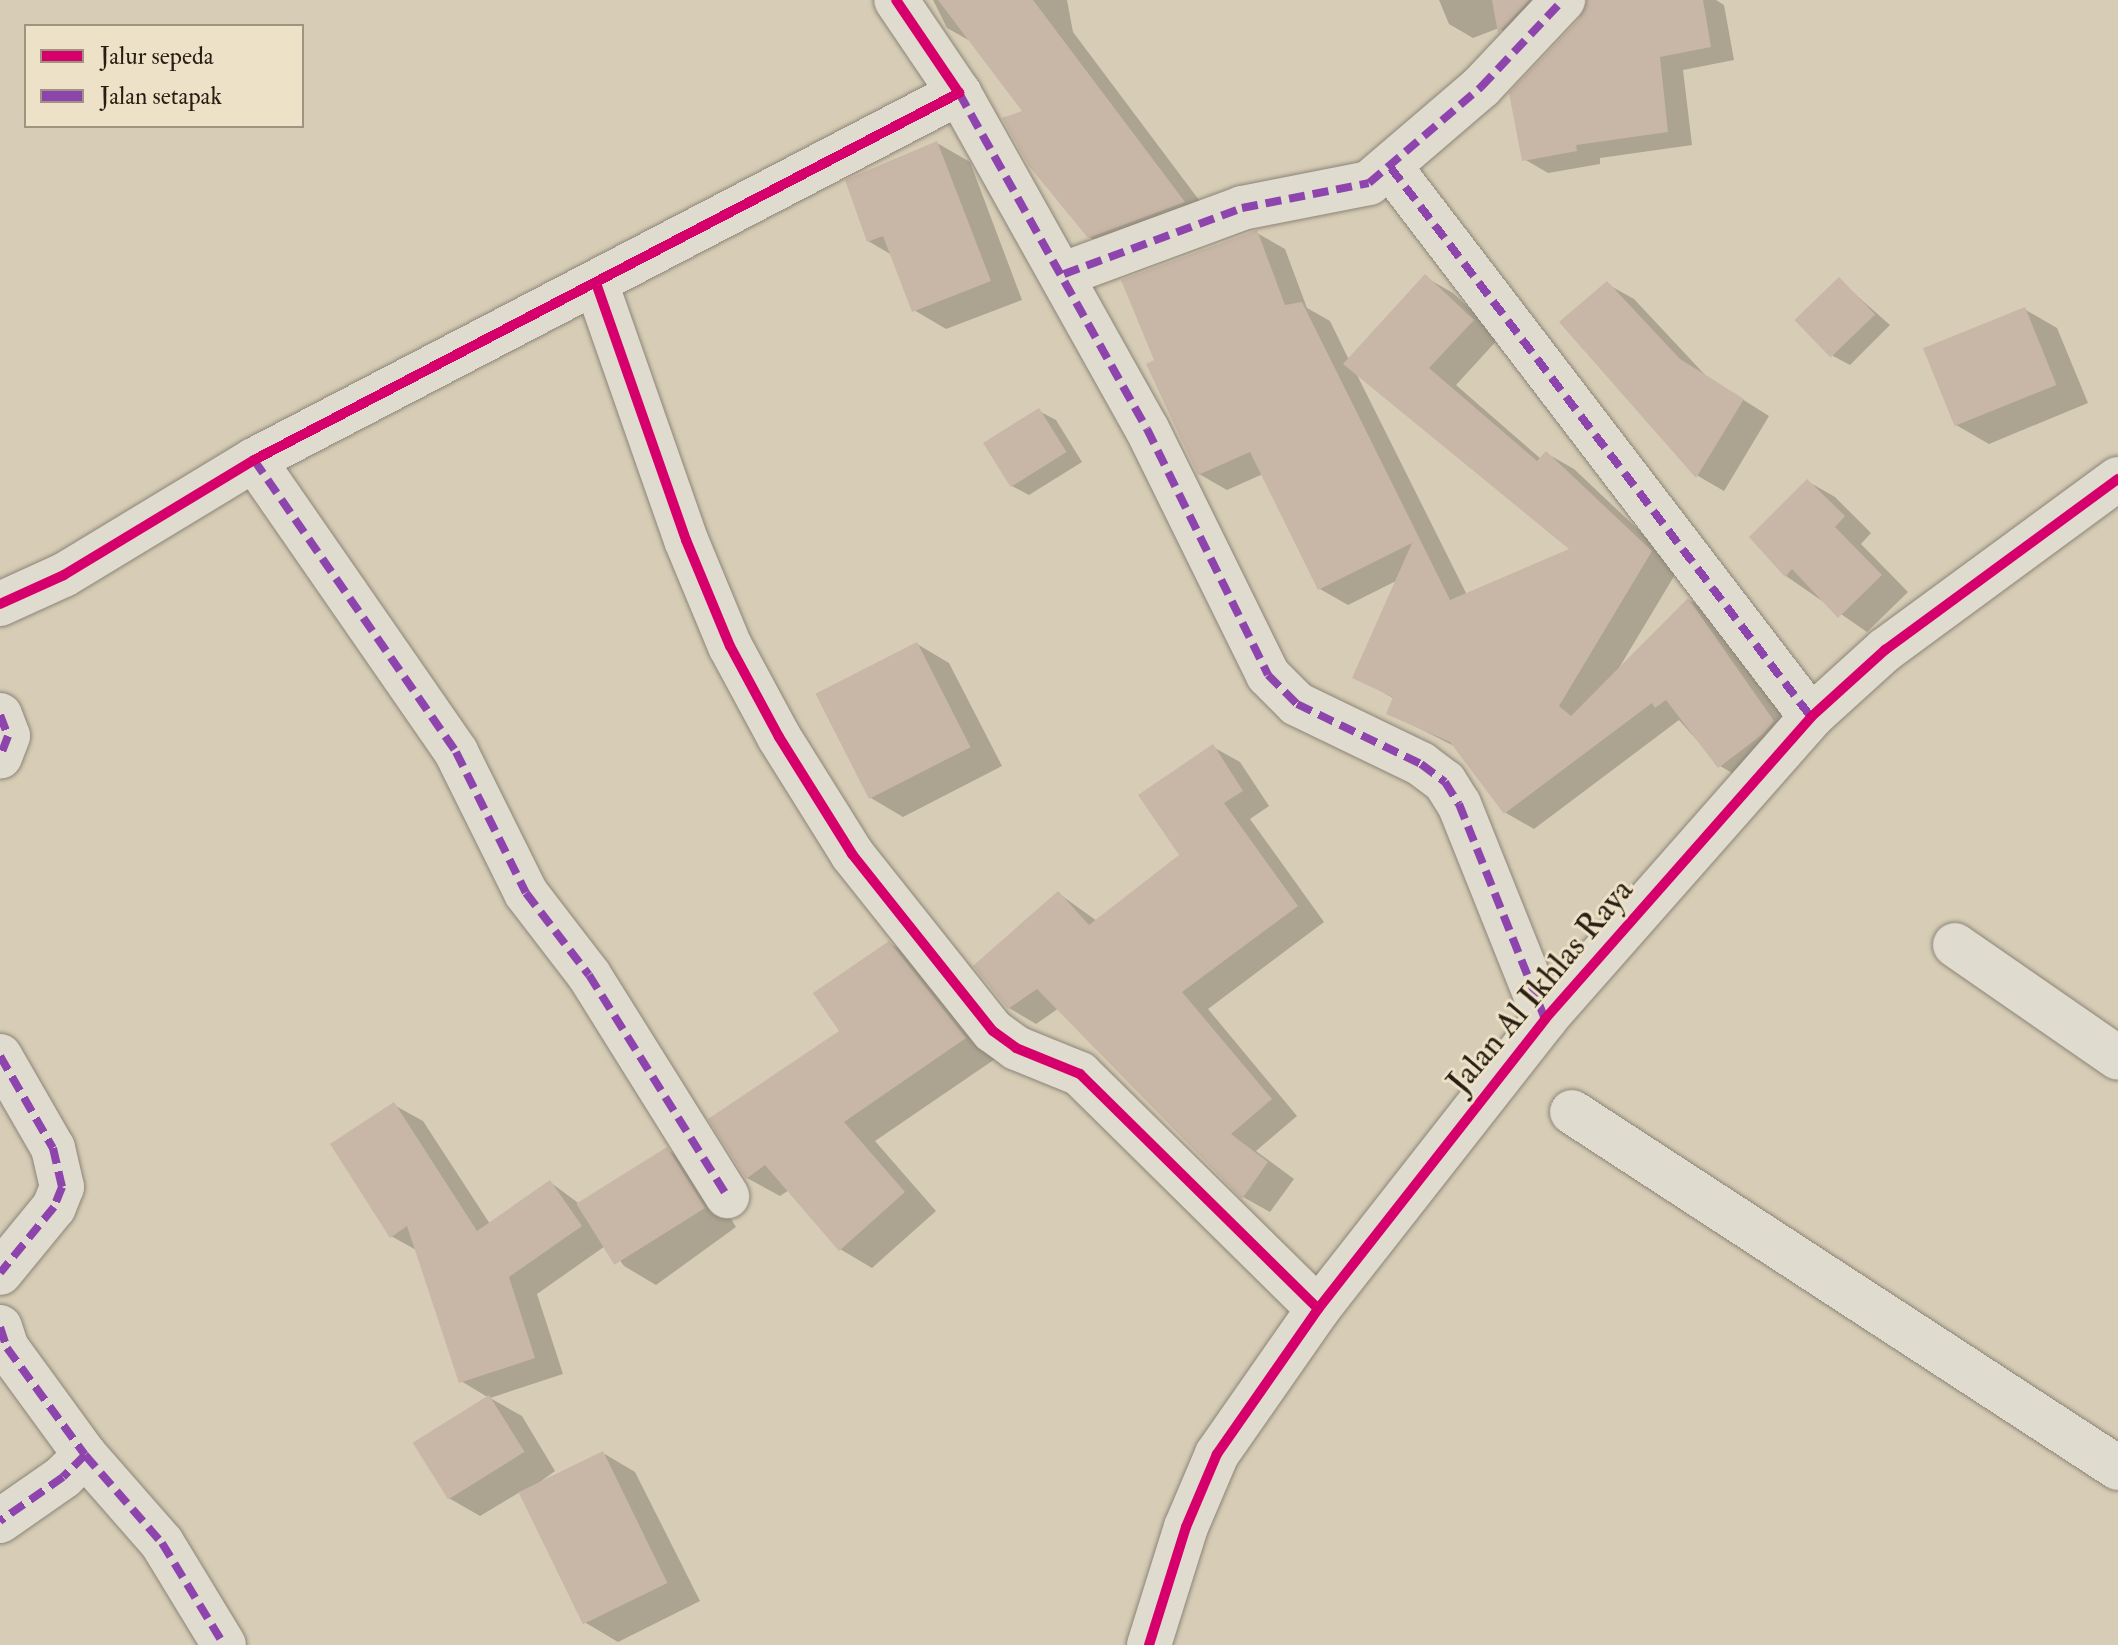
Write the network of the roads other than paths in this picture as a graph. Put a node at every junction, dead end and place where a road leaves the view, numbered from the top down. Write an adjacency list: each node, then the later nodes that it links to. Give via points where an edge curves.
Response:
1 (896, 0): 3 (street)
2 (1563, 0): 4 (street, via 1481,87)
3 (959, 93): 5 (street); 6 (street)
4 (1391, 168): 5 (street, via 1342,192 1242,208); 11 (street)
5 (1064, 274): 14 (street, via 1268,675 1297,704 1421,764 1445,782 1459,804)
6 (596, 283): 7 (street); 20 (street, via 686,540 730,646 852,854 993,1031 1016,1048 1080,1074)
7 (254, 460): 9 (street, via 64,575); 18 (street, via 456,752 495,839 533,905 589,975)
8 (2118, 479): 11 (street, Jalan Al Ikhlas Raya, via 1885,650)
9 (0, 604)
10 (0, 715): 12 (street, via 8,736)
11 (1811, 717): 14 (street, Jalan Al Ikhlas Raya)
12 (0, 757)
13 (1955, 945): 16 (street)
14 (1545, 1019): 20 (street, Jalan Al Ikhlas Raya)
15 (0, 1056): 19 (street, via 53,1148 62,1187 54,1207)
16 (2118, 1058)
17 (1572, 1112): 23 (street)
18 (727, 1196)
19 (0, 1273)
20 (1318, 1309): 26 (street, Jalan Al Ikhlas Raya, via 1217,1454 1186,1527)
21 (0, 1327): 22 (street, via 7,1348)
22 (85, 1455): 24 (street); 25 (street, via 162,1543)
23 (2118, 1468)
24 (0, 1521)
25 (224, 1645)
26 (1149, 1645)

